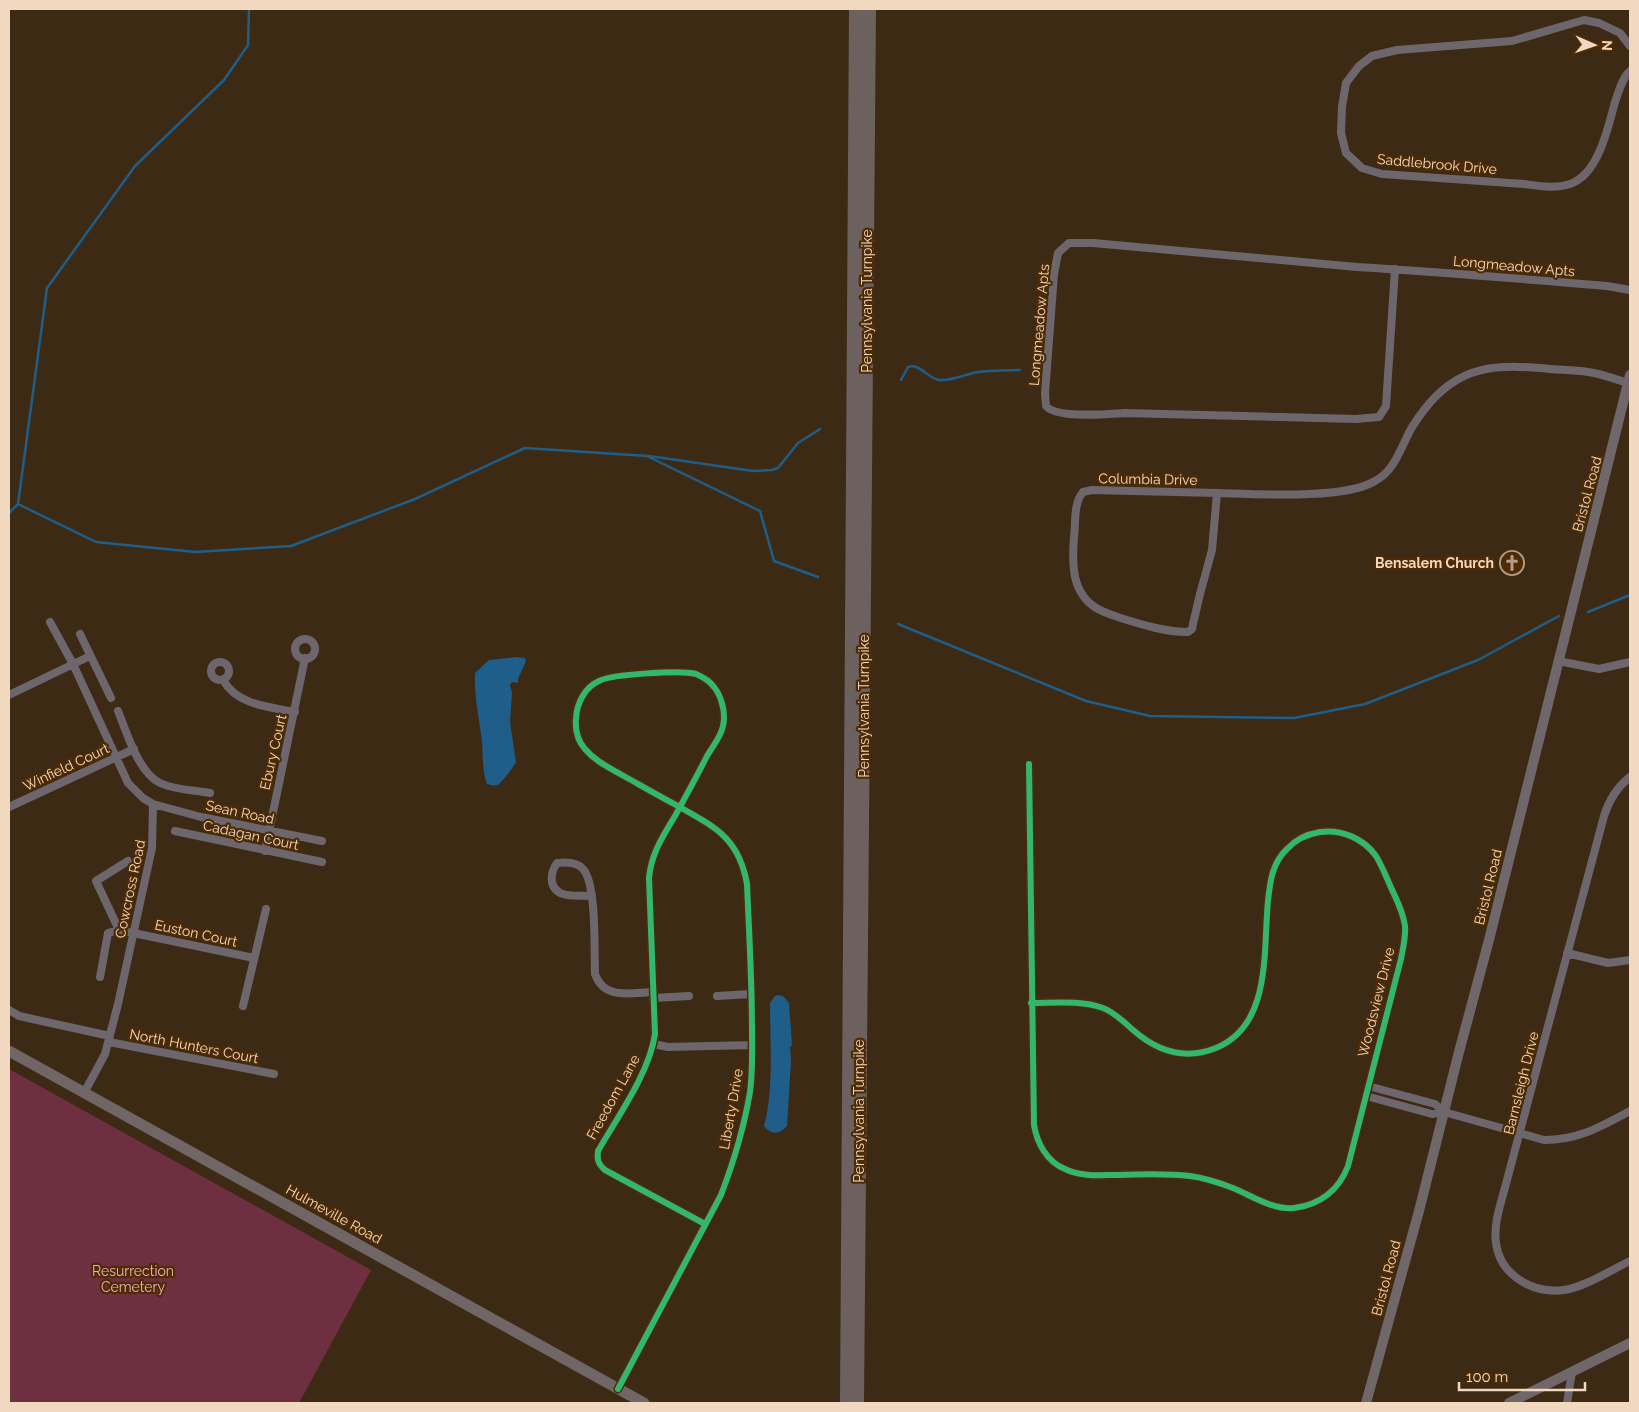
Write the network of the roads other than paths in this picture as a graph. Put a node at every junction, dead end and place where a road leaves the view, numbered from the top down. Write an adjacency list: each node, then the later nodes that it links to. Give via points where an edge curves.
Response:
1 (856, 9): 67 (highway, Pennsylvania Turnpike)
2 (869, 9): 68 (highway, Pennsylvania Turnpike)
3 (1630, 46): 4 (street, Saddlebrook Drive, via 1620,33 1584,20 1512,41 1377,54 1358,66 1346,83 1341,133 1346,153 1362,168 1382,174 1545,187 1572,183 1587,172 1600,150 1619,89)
4 (1630, 71)
5 (1395, 269): 5 (street, Longmeadow Apts, via 1069,243 1058,253 1054,274 1046,406 1053,411 1088,414 1379,417 1386,406); 6 (street, Longmeadow Apts)
6 (1630, 290)
7 (1629, 379): 8 (street, Columbia Drive, via 1520,366 1484,369 1459,379 1434,398 1406,438 1395,462 1374,482 1338,492); 13 (main road, Bristol Road)
8 (1217, 494): 8 (street, Columbia Drive, via 1083,492 1077,502 1072,564 1083,595 1097,609 1106,612 1161,629 1188,632 1192,629 1212,550)
9 (50, 622): 15 (street)
10 (80, 634): 11 (street)
11 (90, 656): 15 (street); 18 (street)
12 (305, 658): 20 (street, Ebury Court)
13 (1558, 661): 14 (street, via 1599,669); 59 (main road, Bristol Road)
14 (1630, 662)
15 (73, 664): 17 (street); 22 (street)
16 (223, 680): 20 (street, via 239,697)
17 (9, 695)
18 (111, 698)
19 (118, 711): 21 (street)
20 (294, 712): 30 (street, Ebury Court)
21 (134, 749): 22 (street, Winfield Court); 25 (street, via 143,768 161,784)
22 (116, 758): 26 (street, via 133,790); 27 (street, Winfield Court)
23 (1029, 764): 47 (street, Woodsview Drive)
24 (1630, 777): 39 (street, Barnsleigh Drive, via 1608,805)
25 (210, 793)
26 (153, 804): 30 (street, Sean Road); 38 (street, Cowcross Road, via 152,848)
27 (9, 807)
28 (680, 807): 28 (street, Liberty Drive, via 723,729 723,709 715,688 696,674 680,672 615,677 600,680 588,688 576,718 576,731 583,748 597,761); 43 (street, Liberty Drive, via 720,831 745,869); 44 (street, Freedom Lane, via 650,864)
29 (175, 831): 32 (street, Cadagan Court)
30 (269, 831): 31 (street, Sean Road); 32 (street, Ebury Court)
31 (322, 841)
32 (265, 851): 34 (street, Cadagan Court)
33 (128, 861): 37 (street, via 96,881)
34 (322, 862)
35 (592, 896): 35 (street, via 558,891 551,876 557,863 566,862 582,868 589,880); 44 (street, via 594,974 598,983 613,993)
36 (266, 909): 40 (street)
37 (118, 930): 38 (street, Euston Court); 42 (street, via 108,933)
38 (133, 933): 40 (street, Euston Court); 50 (street, Cowcross Road)
39 (1567, 953): 41 (street, via 1608,962); 60 (street, Barnsleigh Drive)
40 (254, 958): 48 (street)
41 (1630, 960)
42 (100, 977)
43 (751, 994): 46 (street); 52 (street, Liberty Drive)
44 (653, 995): 45 (street); 51 (street, Freedom Lane)
45 (688, 996)
46 (717, 996)
47 (1031, 1003): 55 (street, Woodsview Drive, via 1100,1007 1148,1043 1170,1053 1206,1052 1228,1042 1249,1021 1261,989 1274,868 1287,848 1299,839 1318,832 1336,831 1354,837 1376,857 1404,924 1401,959); 57 (street, Woodsview Drive, via 1037,1141 1056,1165 1075,1173 1189,1176 1206,1179 1279,1207 1308,1206 1331,1193 1342,1180)
48 (244, 1006)
49 (9, 1010): 50 (street, North Hunters Court, via 20,1016)
50 (110, 1039): 54 (street, North Hunters Court); 56 (street, Cowcross Road)
51 (654, 1044): 52 (street, via 668,1047); 61 (street, Freedom Lane, via 645,1070 598,1151 599,1165)
52 (752, 1045): 61 (street, Liberty Drive, via 750,1091 740,1144 721,1194)
53 (9, 1051): 56 (main road, Hulmeville Road)
54 (274, 1074)
55 (1368, 1086): 57 (street, Woodsview Drive); 59 (street, via 1435,1104)
56 (84, 1093): 65 (main road, Hulmeville Road)
57 (1366, 1096): 59 (street, via 1432,1114)
58 (1630, 1111): 60 (street, via 1571,1138 1544,1140)
59 (1444, 1112): 60 (street); 69 (main road, Bristol Road)
60 (1520, 1134): 62 (street, Barnsleigh Drive, via 1496,1233 1496,1245 1508,1270 1534,1288 1564,1290)
61 (705, 1224): 65 (street, Liberty Drive)
62 (1630, 1260)
63 (1630, 1343): 64 (main road)
64 (1572, 1372): 70 (main road); 71 (street)
65 (618, 1389): 66 (main road, Hulmeville Road)
66 (644, 1403)
67 (847, 1403)
68 (857, 1403)
69 (1366, 1403)
70 (1509, 1403)
71 (1566, 1403)

